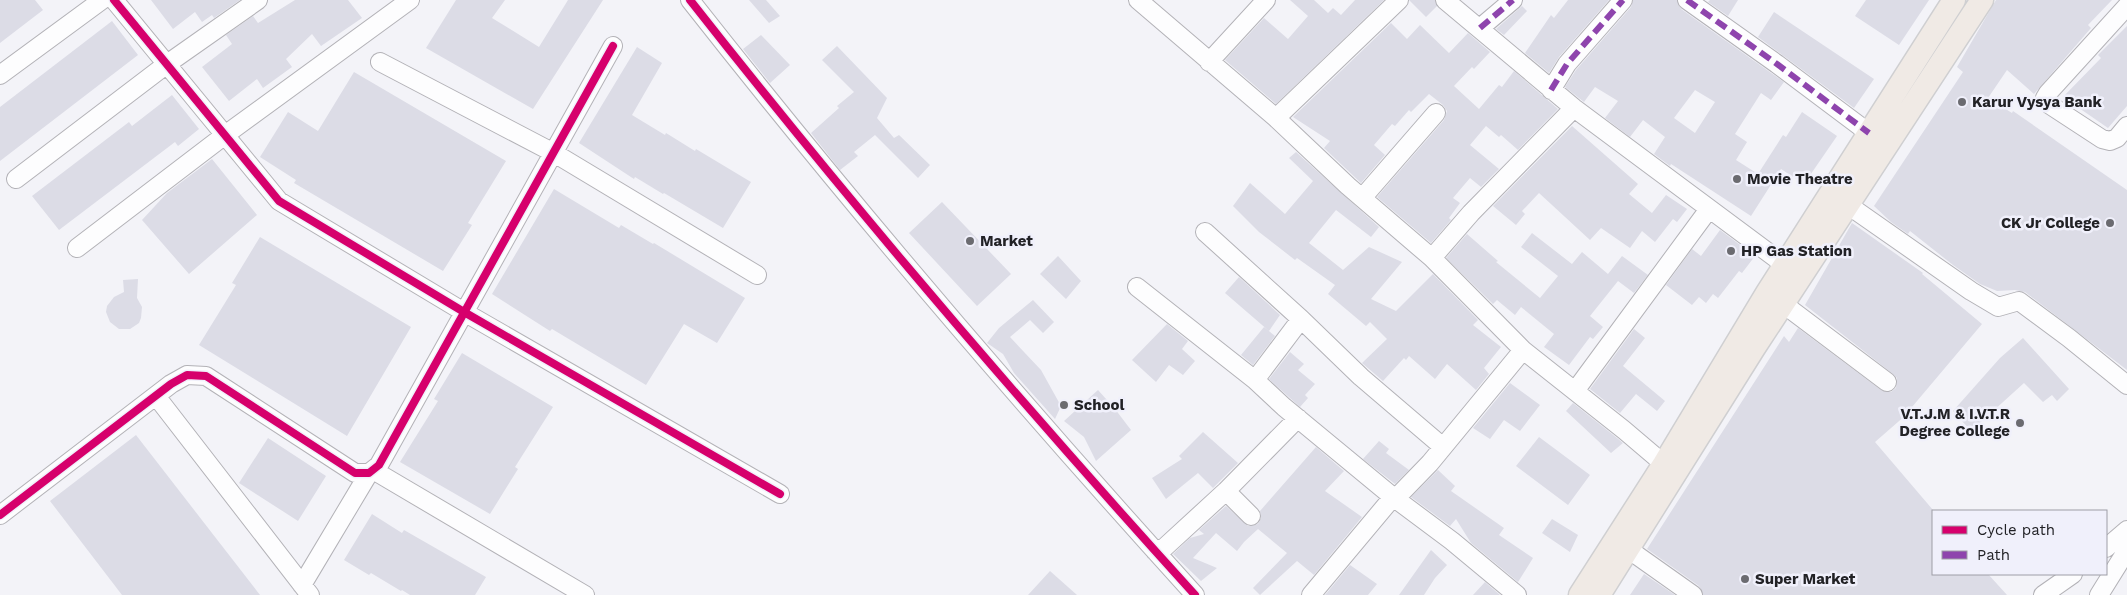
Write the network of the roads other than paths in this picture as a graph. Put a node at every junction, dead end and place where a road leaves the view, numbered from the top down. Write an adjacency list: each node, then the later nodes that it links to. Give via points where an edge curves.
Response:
1 (102, 0): 21 (street)
2 (114, 0): 20 (street)
3 (258, 0): 20 (street)
4 (410, 0): 28 (street)
5 (690, 0): 62 (street, via 783,118 987,363)
6 (1266, 0): 19 (street)
7 (1399, 0): 25 (street)
8 (1445, 0): 16 (street)
9 (1513, 0): 16 (street)
10 (1622, 0): 22 (street, via 1566,64)
11 (1687, 0): 27 (street)
12 (1954, 0): 27 (main road)
13 (1982, 0): 32 (main road)
14 (1145, 2): 19 (street)
15 (2126, 10): 26 (street, via 2045,98 2050,105 2102,140 2117,138)
16 (1480, 28): 22 (street)
17 (614, 46): 29 (street)
18 (380, 62): 29 (street)
19 (1209, 62): 25 (street)
20 (167, 64): 28 (street); 30 (street)
21 (0, 75)
22 (1551, 90): 23 (street)
23 (1574, 108): 33 (street); 36 (street, via 1471,213)
24 (1436, 113): 31 (street)
25 (1276, 118): 31 (street)
26 (2127, 126)
27 (1869, 133): 37 (main road)
28 (225, 135): 35 (street); 41 (street, via 278,201)
29 (554, 153): 38 (street); 41 (street)
30 (16, 179)
31 (1363, 197): 36 (street)
32 (1848, 204): 40 (main road); 46 (street, via 1998,307 2019,302)
33 (1708, 209): 37 (street); 47 (street)
34 (1205, 232): 42 (street)
35 (77, 248)
36 (1432, 258): 43 (street)
37 (1785, 266): 40 (main road)
38 (757, 275)
39 (1137, 287): 44 (street)
40 (1775, 298): 45 (street); 51 (main road); 60 (main road)
41 (464, 312): 52 (street, via 379,465); 54 (street)
42 (1301, 319): 44 (street); 50 (street, via 1361,377)
43 (1523, 350): 47 (street); 50 (street)
44 (1255, 380): 49 (street)
45 (1887, 382)
46 (2127, 385)
47 (1574, 391): 51 (street)
48 (156, 396): 52 (street, via 187,375 206,376 355,473); 56 (street); 64 (street)
49 (1298, 418): 53 (street); 55 (street)
50 (1443, 447): 55 (street, via 1398,496)
51 (1664, 464): 69 (main road)
52 (371, 472): 64 (street); 65 (street)
53 (1226, 491): 57 (street); 62 (street, via 1165,547)
54 (780, 494)
55 (1393, 497): 67 (street); 68 (street)
56 (0, 515)
57 (1251, 516)
58 (2127, 530): 59 (street)
59 (2107, 547)
60 (1628, 549): 70 (main road); 71 (street)
61 (2127, 550): 73 (street)
62 (1155, 551): 66 (street)
63 (2072, 575): 72 (street)
64 (306, 590)
65 (585, 595)
66 (1195, 595)
67 (1311, 595)
68 (1517, 595)
69 (1580, 595)
70 (1599, 595)
71 (1692, 595)
72 (2044, 595)
73 (2099, 595)

